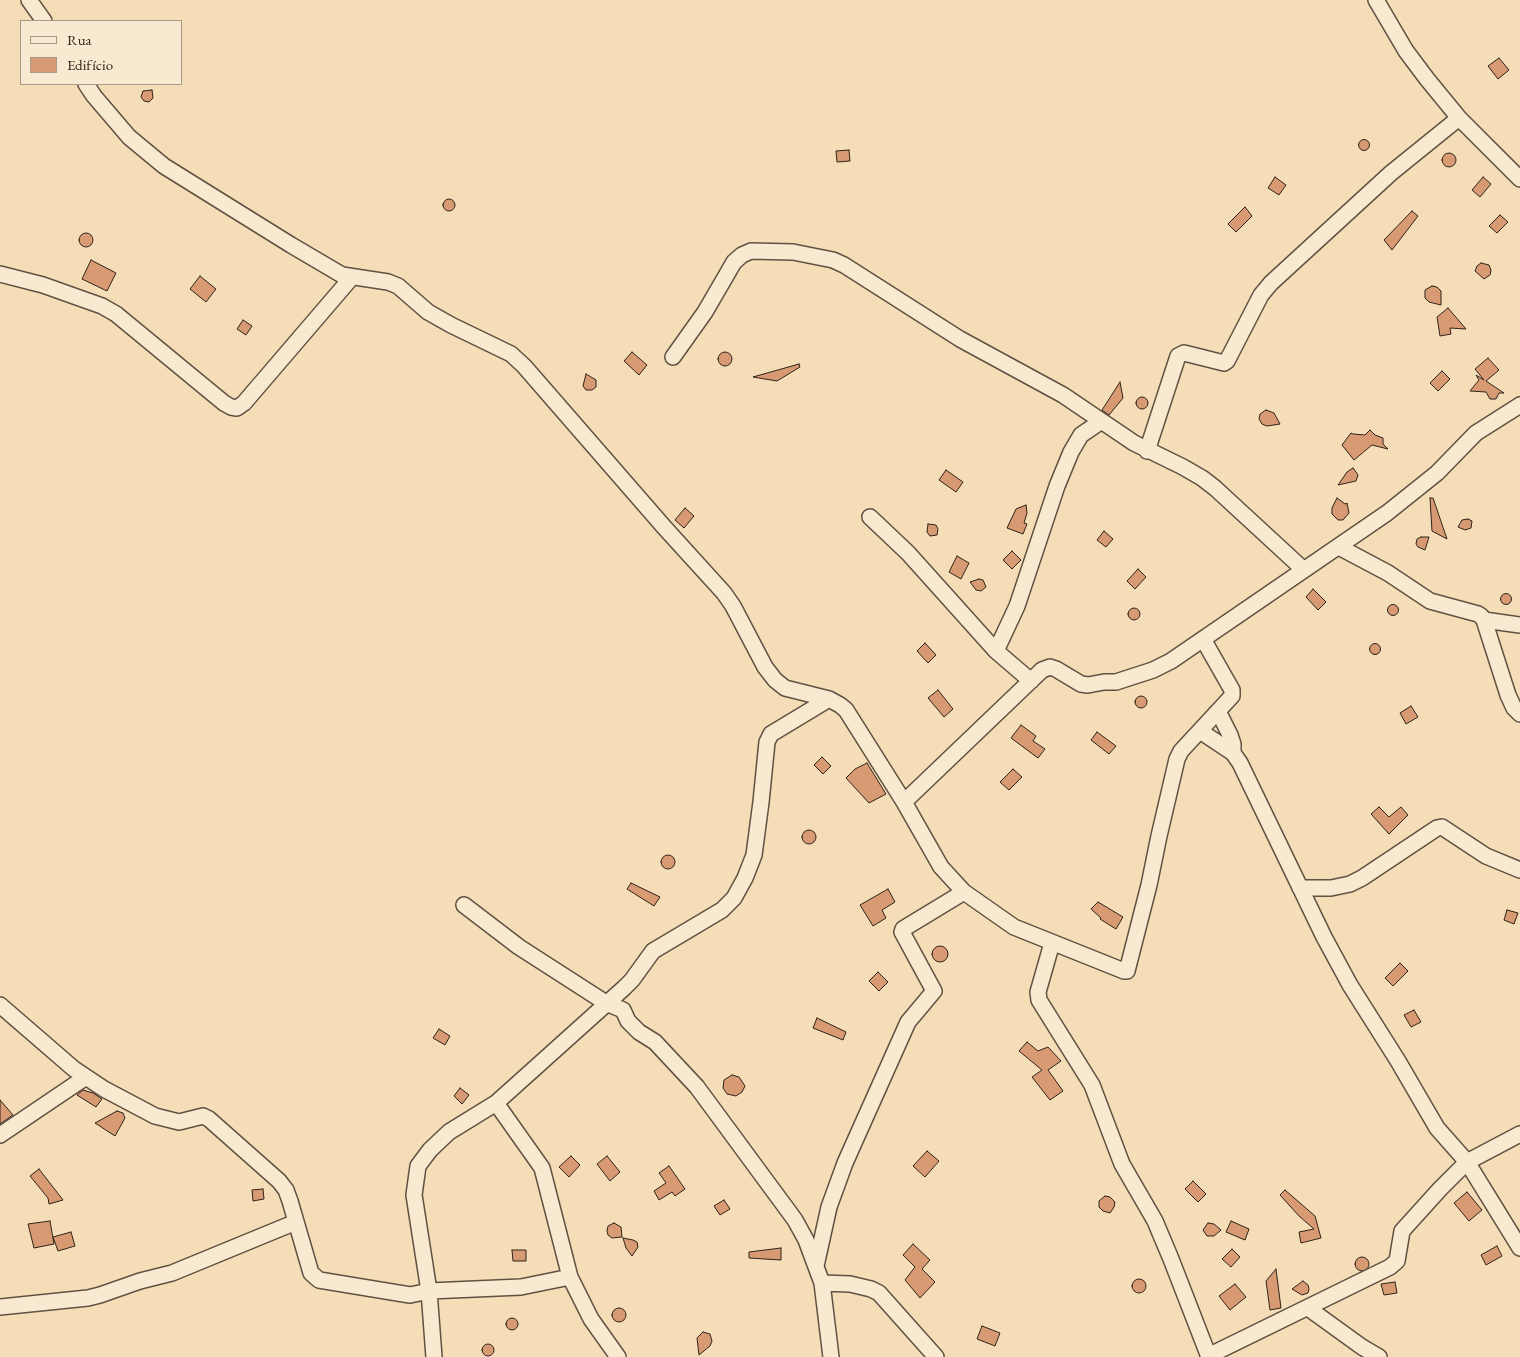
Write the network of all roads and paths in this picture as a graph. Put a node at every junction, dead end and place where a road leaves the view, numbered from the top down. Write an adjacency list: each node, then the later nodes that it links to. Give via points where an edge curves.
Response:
1 (29, 0): 3 (street)
2 (1376, 0): 5 (street, via 1406,52)
3 (43, 20)
4 (87, 85): 8 (street, via 129,137 164,166 342,275)
5 (1460, 118): 6 (street); 12 (street, via 1391,173 1271,283 1261,295 1227,361 1224,363 1184,353 1178,356)
6 (1520, 179)
7 (0, 274): 8 (street, via 43,284 102,306 224,403 237,408)
8 (352, 277): 21 (street, via 398,286 428,312 511,354 724,593 775,680 785,688)
9 (673, 357): 11 (street, via 705,312 734,262 751,251 793,252 844,265 934,324 1063,395)
10 (1520, 405): 14 (street, via 1486,426 1419,488)
11 (1100, 422): 12 (street); 19 (street, via 1081,435 1071,452 1017,606)
12 (1147, 451): 15 (street, via 1202,478)
13 (870, 517): 19 (street, via 908,553)
14 (1339, 547): 15 (street); 16 (street, via 1388,573 1430,601 1478,614)
15 (1304, 570): 18 (street)
16 (1484, 620): 17 (street); 23 (street, via 1508,695)
17 (1520, 625)
18 (1203, 639): 20 (street, via 1162,665 1116,682 1088,686 1050,667); 22 (street, via 1232,690 1232,696)
19 (996, 651): 20 (street)
20 (1031, 681): 26 (street)
21 (828, 699): 26 (street, via 846,710); 32 (street, via 771,734 767,742 754,855 734,898 722,910 653,951)
22 (1218, 711): 24 (street); 25 (street, via 1230,735)
23 (1520, 714)
24 (1200, 731): 25 (street); 31 (street, via 1177,759 1126,971)
25 (1233, 753): 28 (street)
26 (904, 802): 29 (street, via 941,867)
27 (1520, 870): 28 (street, via 1486,856 1442,827 1350,884)
28 (1300, 888): 40 (street, via 1350,985 1437,1128)
29 (964, 892): 31 (street, via 1014,927); 43 (street, via 903,929 934,991 908,1022 845,1164 829,1207)
30 (464, 905): 33 (street, via 519,948)
31 (1052, 942): 49 (street, via 1038,992 1039,1000 1092,1085 1122,1164 1155,1221)
32 (632, 980): 33 (street); 35 (street, via 622,996)
33 (606, 1003): 35 (street); 37 (street)
34 (0, 1005): 36 (street)
35 (623, 1010): 43 (street, via 628,1021 655,1042 697,1087 795,1220)
36 (86, 1078): 39 (street); 41 (street, via 155,1116 179,1122 203,1116 209,1119 279,1181 286,1190)
37 (496, 1103): 44 (street, via 542,1168); 46 (street, via 449,1132 418,1166 414,1195)
38 (1520, 1134): 40 (street)
39 (0, 1135)
40 (1467, 1162): 42 (street); 48 (street, via 1402,1231 1396,1261 1390,1267)
41 (296, 1222): 46 (street, via 310,1273 319,1280 410,1294); 47 (street, via 172,1273 100,1294)
42 (1520, 1248)
43 (816, 1266): 45 (street)
44 (570, 1277): 46 (street, via 521,1286); 51 (street, via 591,1319)
45 (822, 1283): 52 (street); 53 (street, via 850,1284 879,1293)
46 (429, 1291): 50 (street)
47 (0, 1308)
48 (1308, 1308): 49 (street); 54 (street)
49 (1209, 1356)
50 (434, 1357)
51 (618, 1357)
52 (831, 1357)
53 (936, 1357)
54 (1379, 1357)

